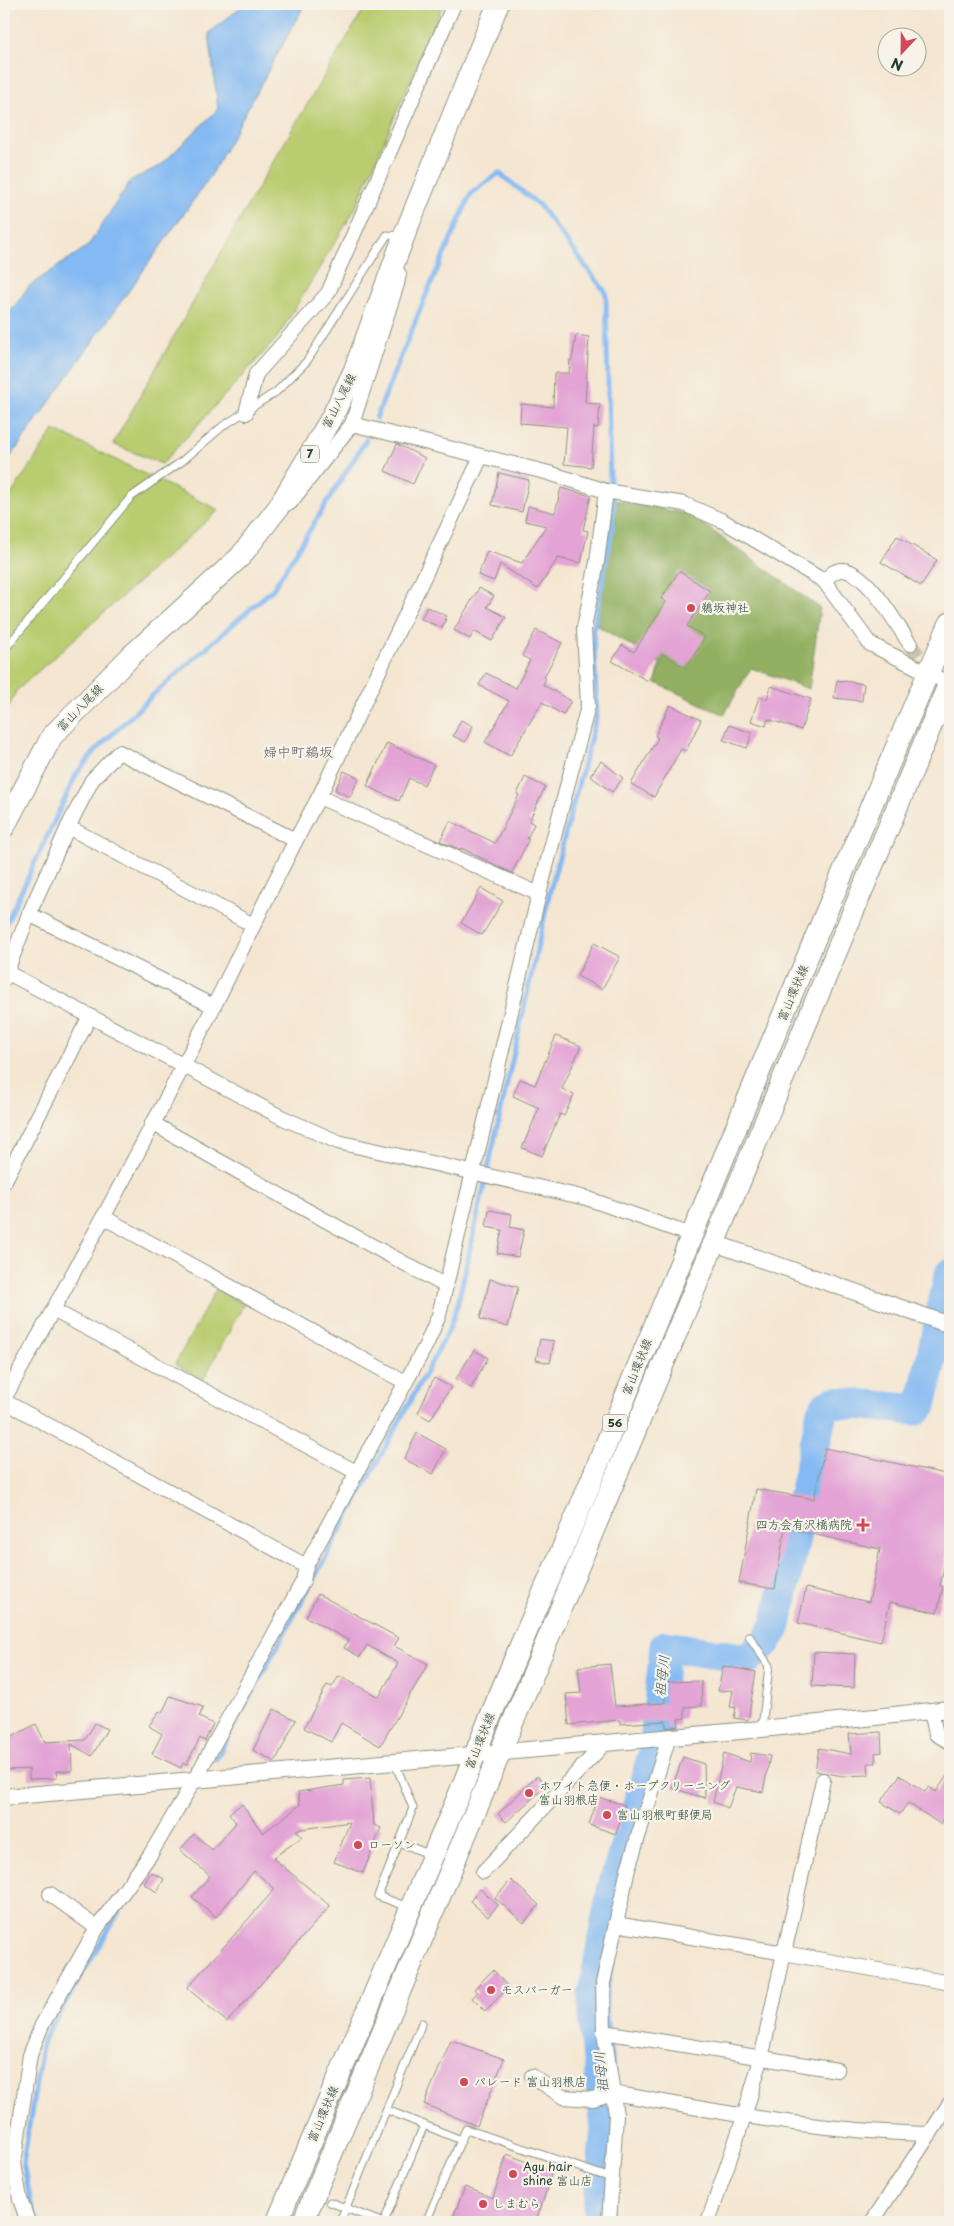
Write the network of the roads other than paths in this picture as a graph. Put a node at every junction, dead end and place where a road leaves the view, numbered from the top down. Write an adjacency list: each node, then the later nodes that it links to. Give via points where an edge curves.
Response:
1 (454, 4): 4 (street, via 328,293 256,374)
2 (498, 4): 3 (main road, 富山八尾線 / 7)
3 (404, 236): 4 (lane, via 386,235 307,360 276,392); 5 (street, via 397,284); 8 (main road, 富山八尾線 / 7, via 354,371 333,415 278,508)
4 (246, 413): 12 (lane, via 223,426 132,497)
5 (352, 424): 6 (street); 8 (street, via 318,470)
6 (481, 457): 7 (street); 15 (street)
7 (610, 492): 9 (street, via 684,504 723,521); 19 (street, via 584,628 588,706)
8 (240, 557): 17 (main road, 富山八尾線 / 7, via 132,655 52,736)
9 (824, 581): 11 (street, via 832,572 842,569 854,574 870,587); 13 (street, via 870,644)
10 (950, 623): 13 (main road, 富山環状線 / 56)
11 (910, 644)
12 (4, 650)
13 (929, 672): 14 (street); 30 (main road, 富山環状線 / 56)
14 (950, 683): 31 (main road, 富山環状線 / 56)
15 (319, 797): 18 (street); 19 (street)
16 (68, 827): 18 (street, via 92,780 119,752); 20 (street); 21 (street)
17 (4, 828)
18 (295, 840): 21 (street)
19 (539, 894): 27 (street)
20 (29, 914): 22 (street); 23 (street)
21 (253, 924): 23 (street)
22 (6, 976): 24 (street)
23 (213, 1006): 25 (street)
24 (90, 1016): 25 (street); 28 (street)
25 (182, 1064): 26 (street); 27 (street, via 338,1142)
26 (152, 1123): 29 (street); 32 (street)
27 (472, 1172): 30 (street, via 586,1198); 32 (street)
28 (4, 1182)
29 (103, 1217): 33 (street); 35 (street)
30 (691, 1235): 47 (main road, 富山環状線 / 56)
31 (714, 1243): 34 (street); 46 (main road, 富山環状線 / 56)
32 (446, 1286): 35 (street, via 432,1330)
33 (53, 1310): 36 (street); 37 (street)
34 (950, 1325)
35 (405, 1382): 37 (street)
36 (4, 1400): 38 (street)
37 (356, 1472): 38 (street)
38 (306, 1566): 49 (street, via 303,1581)
39 (749, 1636): 42 (lane, via 769,1666)
40 (950, 1709): 41 (street)
41 (931, 1711): 42 (street); 44 (street, via 936,1734)
42 (762, 1729): 43 (street)
43 (669, 1737): 45 (street); 57 (street, via 628,1869)
44 (950, 1742)
45 (605, 1743): 46 (street); 54 (street)
46 (501, 1753): 47 (street); 78 (main road, 富山環状線 / 56)
47 (474, 1756): 48 (street); 53 (main road, 富山環状線 / 56)
48 (395, 1763): 49 (street); 52 (lane, via 413,1808)
49 (195, 1779): 51 (street); 58 (street, via 150,1855)
50 (823, 1780): 59 (street)
51 (4, 1797)
52 (399, 1842): 53 (lane); 56 (lane, via 378,1896)
53 (433, 1856): 56 (main road, 富山環状線 / 56)
54 (482, 1872)
55 (50, 1894): 58 (street)
56 (411, 1908): 77 (main road, 富山環状線 / 56)
57 (616, 1924): 59 (street); 62 (street, via 604,1983)
58 (97, 1928): 76 (street, via 42,2025 30,2055 14,2163)
59 (784, 1953): 60 (street); 63 (street)
60 (950, 1983)
61 (422, 2023): 68 (lane)
62 (604, 2032): 63 (street); 66 (street)
63 (761, 2058): 64 (street); 69 (street)
64 (837, 2070)
65 (532, 2076): 66 (street, via 564,2097 593,2099)
66 (613, 2093): 69 (street); 73 (street, via 616,2115)
67 (950, 2103): 71 (street)
68 (387, 2110): 70 (lane); 75 (lane)
69 (744, 2117): 71 (street, via 890,2133); 83 (street)
70 (424, 2125): 72 (lane); 80 (lane)
71 (930, 2134): 84 (street)
72 (461, 2140): 73 (lane, via 466,2129); 81 (lane)
73 (611, 2178): 82 (street)
74 (330, 2202): 75 (lane)
75 (346, 2208): 79 (lane); 80 (lane)
76 (28, 2222)
77 (278, 2222)
78 (303, 2222)
79 (340, 2222)
80 (382, 2222)
81 (426, 2222)
82 (609, 2222)
83 (708, 2222)
84 (872, 2222)

